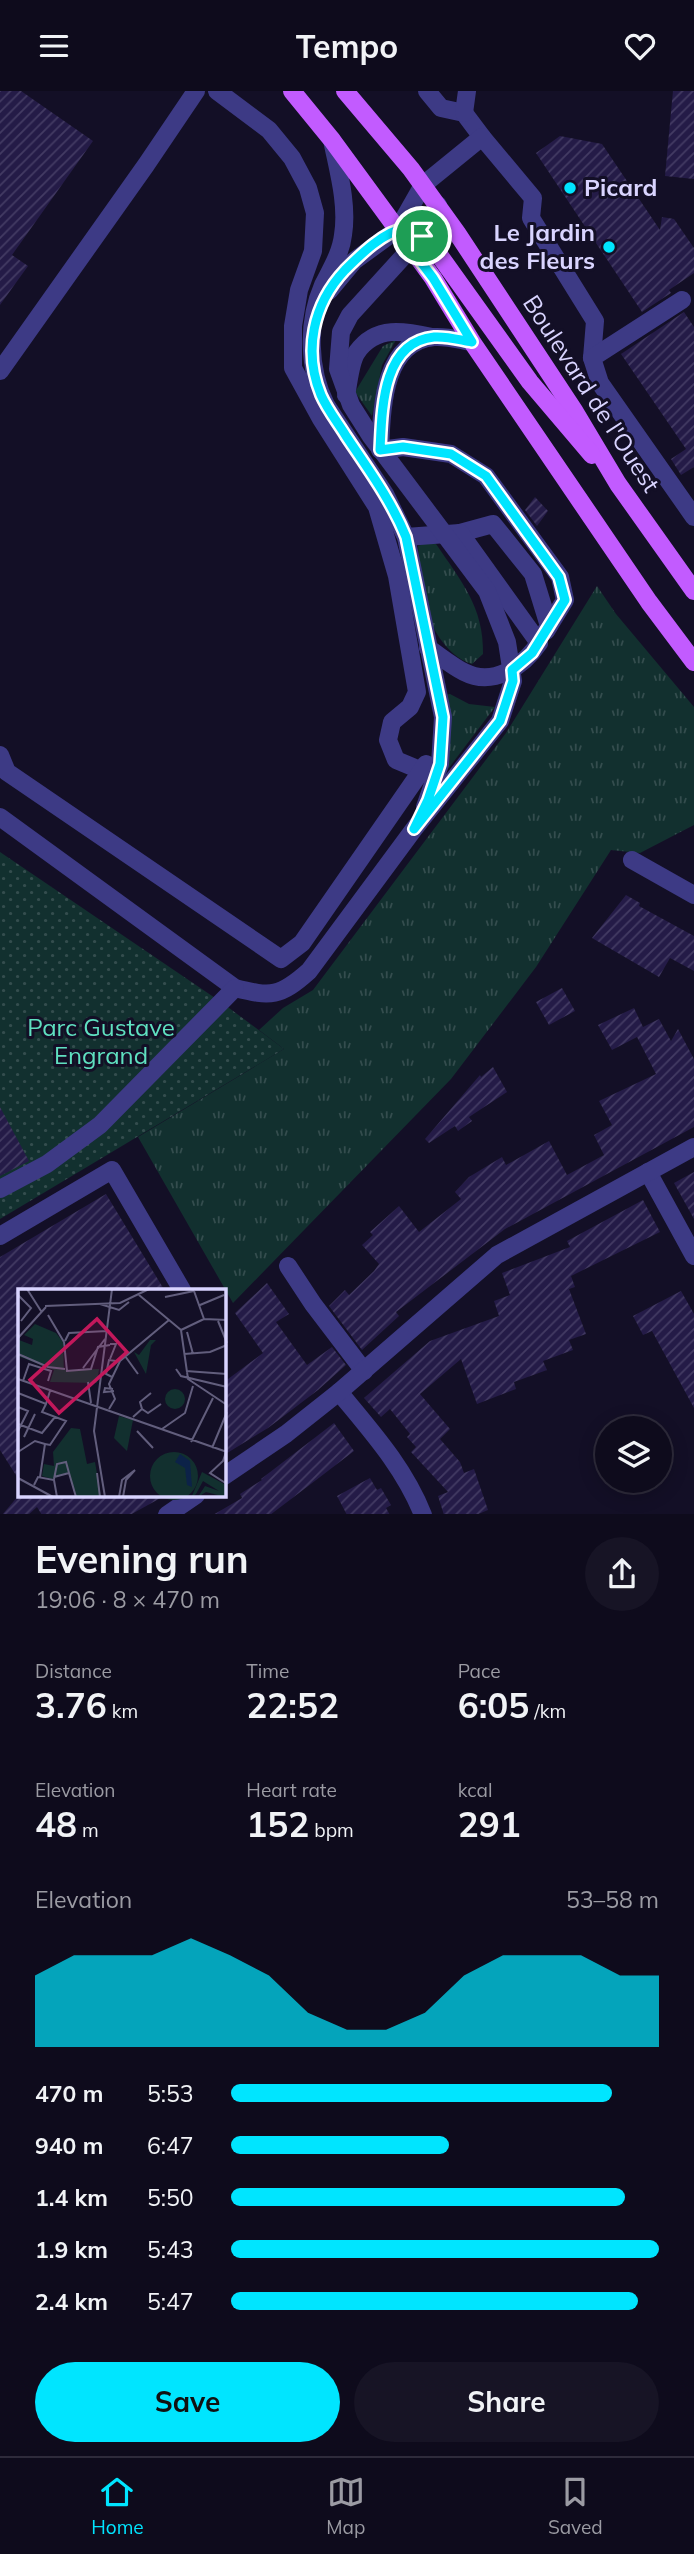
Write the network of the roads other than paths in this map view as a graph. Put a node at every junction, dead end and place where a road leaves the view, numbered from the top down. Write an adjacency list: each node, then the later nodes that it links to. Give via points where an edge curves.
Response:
1 (196, 91): 19 (street)
2 (217, 91): 34 (street, via 269,130 308,188 315,213 313,251 297,302 293,368 377,507 397,576 417,692 410,707 392,722 388,740 397,759)
3 (292, 91): 9 (main road)
4 (345, 91): 10 (main road, Boulevard de l'Ouest)
5 (427, 91): 7 (street, via 441,108)
6 (467, 91): 7 (street)
7 (464, 113): 8 (street)
8 (482, 137): 10 (street); 18 (street, via 533,198 531,218 595,321)
9 (332, 139): 12 (main road); 15 (street, via 344,231 320,293)
10 (423, 185): 11 (main road, Boulevard de l'Ouest); 12 (street)
11 (438, 205): 13 (street); 22 (main road, Boulevard de l'Ouest)
12 (398, 229): 13 (main road, via 414,230); 15 (street, via 336,280)
13 (417, 242): 17 (main road); 20 (street, via 359,304 341,332 338,369); 22 (main road, via 441,256 530,382)
14 (682, 300): 18 (street)
15 (313, 329): 25 (street, via 314,367 321,395 385,494)
16 (433, 337): 17 (street); 20 (street, via 402,331 378,334 357,353); 21 (street, via 405,349 394,363 387,382)
17 (472, 342): 30 (main road)
18 (592, 358): 23 (street, via 600,383)
19 (0, 371)
20 (346, 394): 21 (street)
21 (380, 450): 24 (street); 27 (street, via 403,447 451,454 486,476 559,577 565,600)
22 (618, 484): 26 (main road, Boulevard de l'Ouest)
23 (694, 517)
24 (453, 534): 25 (street); 27 (street, via 493,524 533,574); 28 (street); 31 (street, via 487,591 507,642)
25 (406, 537): 29 (street)
26 (694, 591)
27 (549, 626): 28 (street)
28 (538, 643): 31 (street)
29 (428, 648): 31 (street, via 482,679); 32 (street, via 443,717)
30 (694, 662)
31 (512, 670): 36 (street, via 500,721)
32 (441, 749): 34 (street); 36 (street, via 428,800)
33 (0, 755): 34 (street, via 7,772 282,958 302,943)
34 (420, 770)
35 (0, 817): 39 (street)
36 (414, 829): 39 (street, via 299,981 288,989 261,994)
37 (632, 860): 38 (street)
38 (694, 895)
39 (234, 988): 42 (street, via 100,1125 47,1164)
40 (694, 1147): 41 (street)
41 (648, 1172): 44 (street); 47 (street, via 497,1255)
42 (0, 1189)
43 (0, 1236): 46 (street, via 113,1170)
44 (694, 1256)
45 (288, 1266): 47 (street)
46 (181, 1289)
47 (364, 1371): 48 (street)
48 (339, 1392): 49 (street); 52 (street, via 396,1463)
49 (226, 1475)
50 (193, 1497): 51 (street)
51 (167, 1514)
52 (423, 1514)

